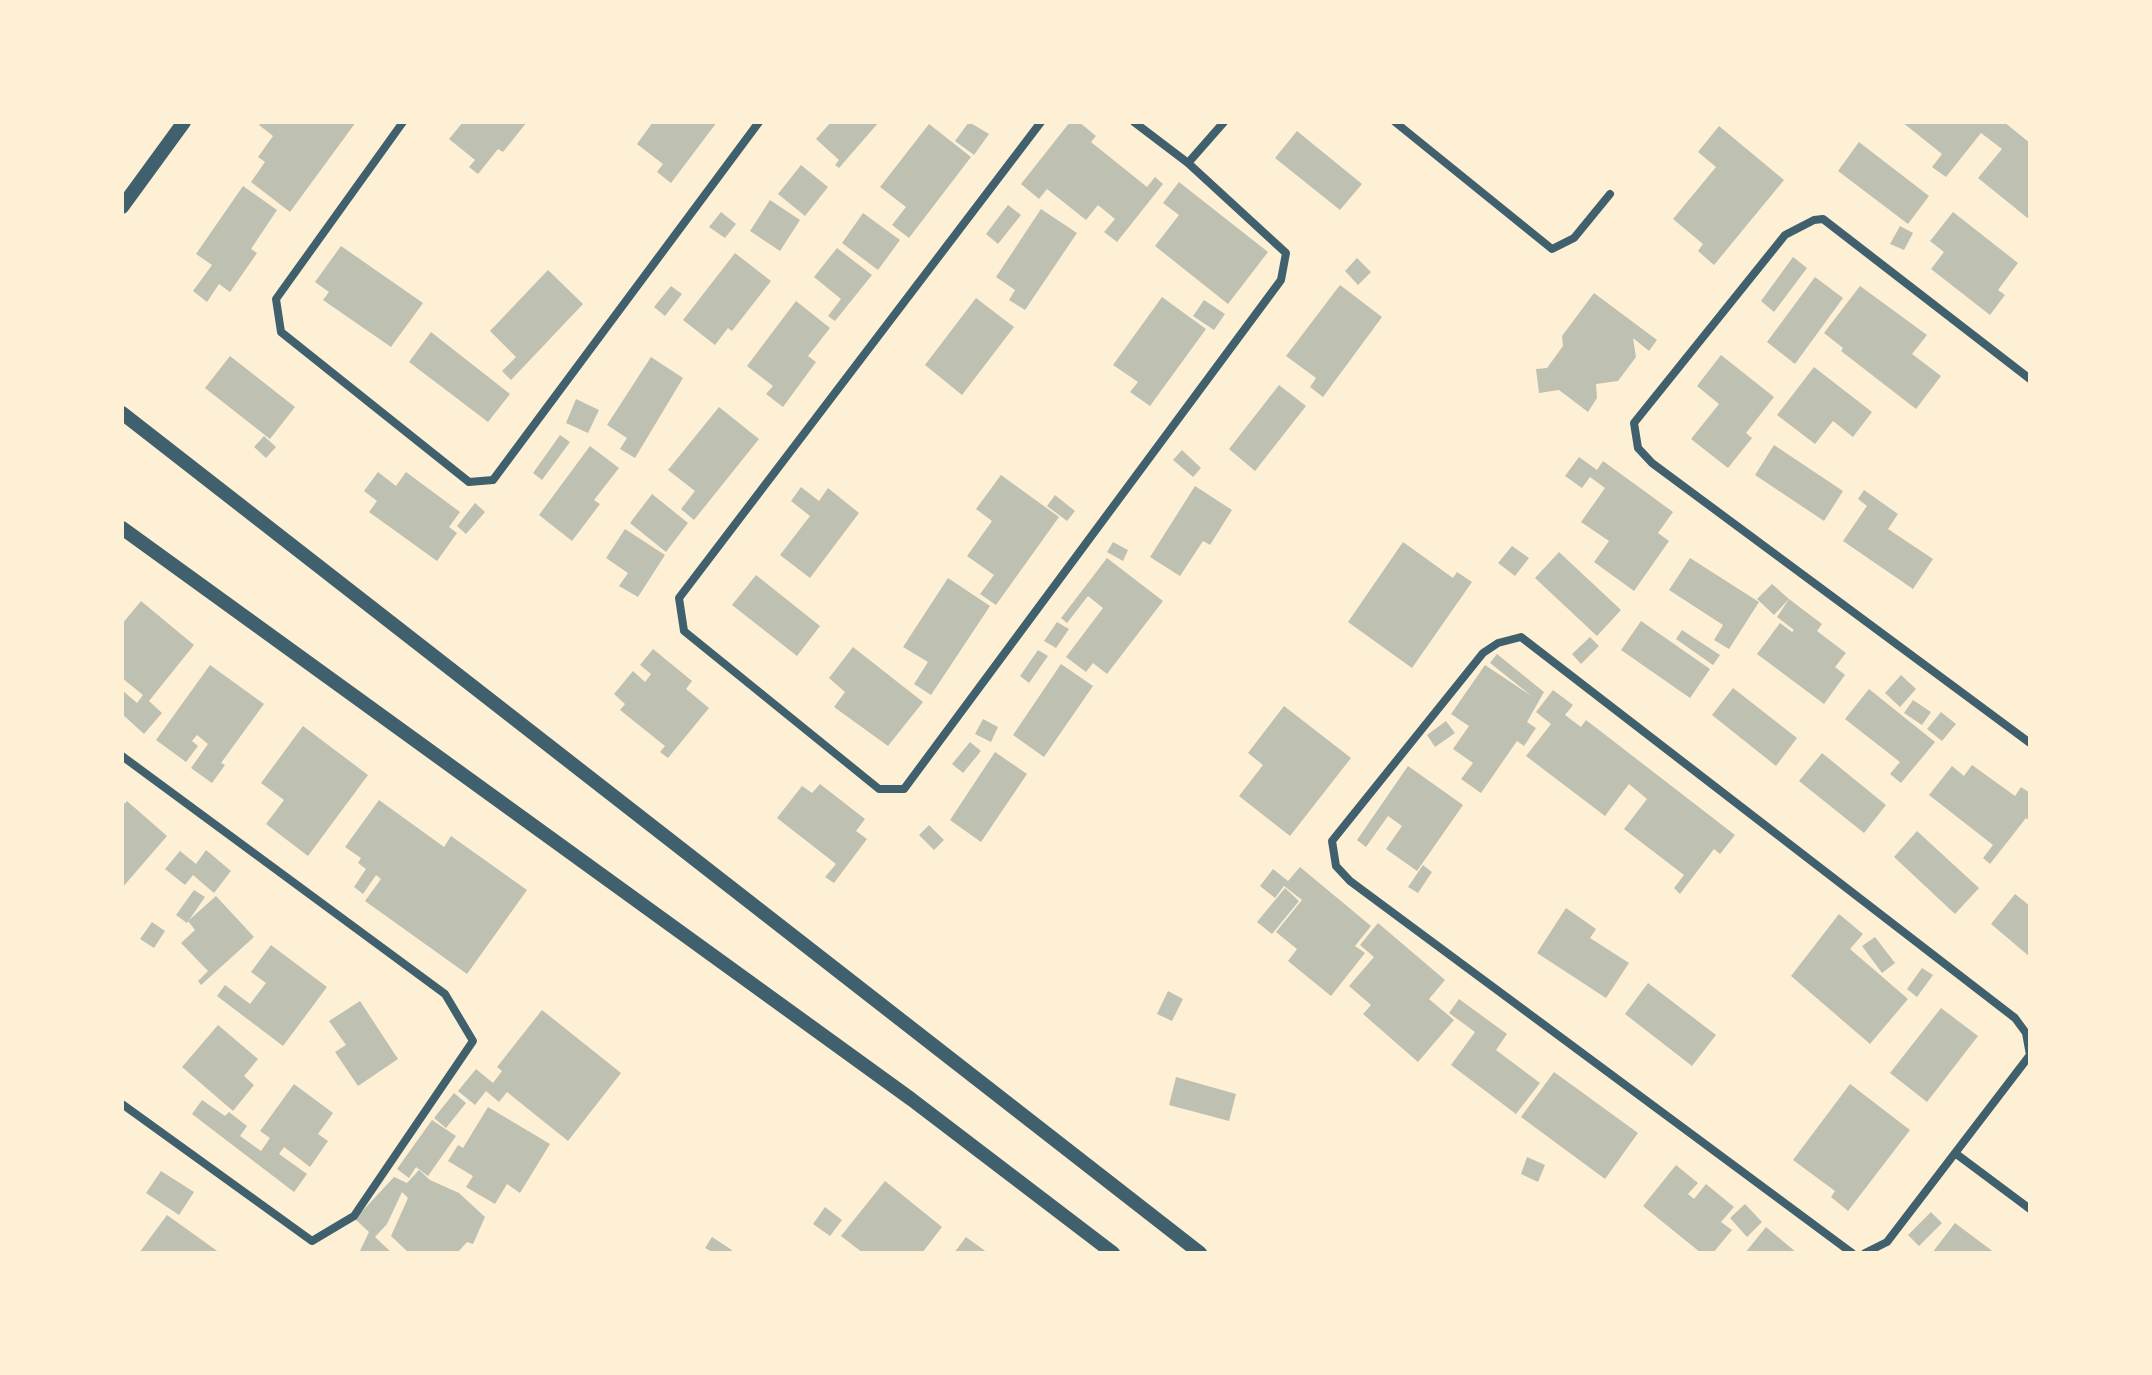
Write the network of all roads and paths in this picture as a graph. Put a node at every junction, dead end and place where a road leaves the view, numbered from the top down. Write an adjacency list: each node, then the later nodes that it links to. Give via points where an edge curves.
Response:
1 (184, 122): 10 (street)
2 (403, 122): 3 (street, via 276,299 281,332 469,482 493,480)
3 (759, 122)
4 (1041, 122): 8 (street, via 679,598 684,631 879,789 904,789 1281,280 1286,253)
5 (1134, 122): 8 (street)
6 (1224, 122): 8 (street)
7 (1395, 122): 9 (street, via 1552,249 1574,238)
8 (1188, 163)
9 (1610, 194)
10 (122, 207)
11 (2030, 379): 14 (street, via 1823,219 1814,220 1785,235 1634,423 1638,448 1652,463)
12 (122, 413): 20 (street)
13 (122, 528): 19 (street, via 911,1099)
14 (2030, 743)
15 (122, 756): 16 (street, via 445,994 473,1041 354,1216 312,1241)
16 (122, 1104)
17 (1955, 1153): 18 (street); 21 (street, via 2030,1055 2026,1033 2015,1018 1521,637 1483,653 1332,841 1336,866); 22 (street, via 1887,1242)
18 (2030, 1209)
19 (1113, 1253)
20 (1200, 1253)
21 (1852, 1253)
22 (1865, 1253)

